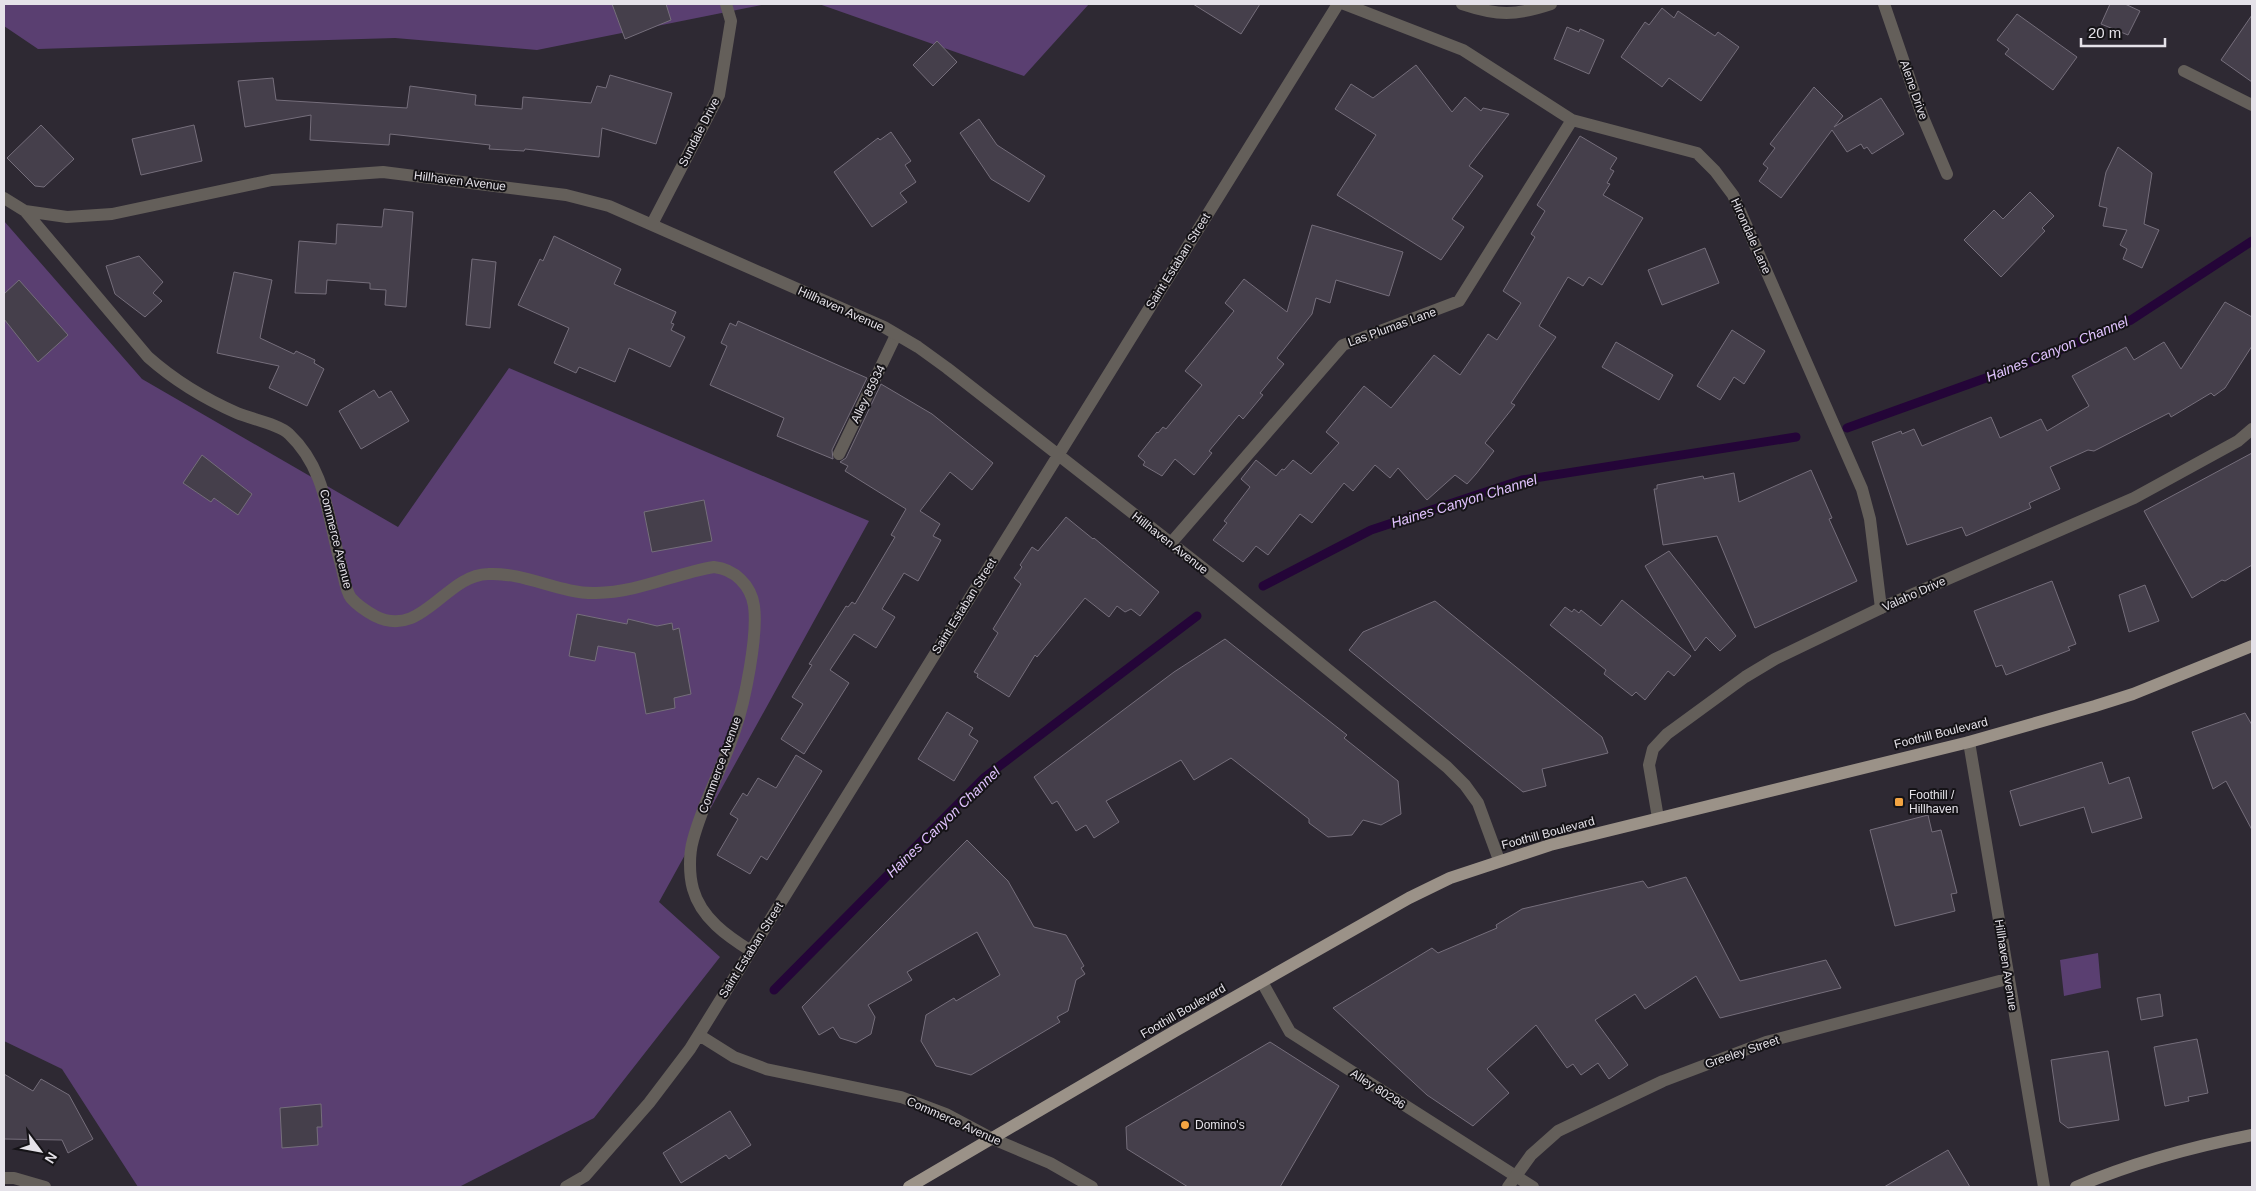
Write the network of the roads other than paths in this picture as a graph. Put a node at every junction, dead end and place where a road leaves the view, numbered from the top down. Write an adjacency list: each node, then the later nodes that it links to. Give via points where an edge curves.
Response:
1 (726, 4): 13 (street, Sundale Drive, via 731,21 719,95)
2 (1338, 4): 17 (street, Saint Estaban Street)
3 (1344, 4): 9 (street, Hirondale Lane, via 1463,50)
4 (1462, 4): 5 (street, via 1498,14)
5 (1551, 4)
6 (1884, 4): 10 (street, Alene Drive, via 1922,115)
7 (2184, 71): 8 (street)
8 (2252, 104)
9 (1572, 120): 18 (street, Las Plumas Lane, via 1459,301 1343,345); 19 (street, Hirondale Lane, via 1697,153 1733,195 1862,489 1870,519)
10 (1947, 174)
11 (4, 198): 12 (street, Hillhaven Avenue)
12 (24, 211): 13 (street, Hillhaven Avenue, via 67,217 112,214 272,180 382,172 566,195 609,206); 24 (street, Commerce Avenue, via 148,357 169,376 198,395 287,432 302,448 321,481 350,596 364,610 389,622 400,622 434,605 469,578 488,574 595,593 630,591 714,567 724,568 741,579 754,606 749,667 736,727 693,842 691,874 693,890 710,919 726,935)
13 (652, 224): 14 (street, Hillhaven Avenue)
14 (896, 335): 16 (street, Alley 85934); 17 (street, Hillhaven Avenue, via 947,368)
15 (2252, 429): 19 (street, Valaho Drive, via 2238,441 2134,498)
16 (839, 454)
17 (1057, 455): 18 (street, Hillhaven Avenue); 24 (street, Saint Estaban Street)
18 (1171, 543): 23 (street, Hillhaven Avenue, via 1459,779 1478,803)
19 (1881, 608): 22 (street, Valaho Drive, via 1775,659 1745,677 1657,742 1649,765)
20 (2252, 646): 21 (main road, Foothill Boulevard, via 2133,694)
21 (1969, 742): 22 (main road, Foothill Boulevard); 25 (street, Hillhaven Avenue)
22 (1658, 818): 23 (main road, Foothill Boulevard)
23 (1499, 860): 26 (main road, Foothill Boulevard, via 1409,898)
24 (751, 951): 27 (street, Saint Estaban Street)
25 (2008, 979): 30 (street, Greeley Street, via 1766,1042 1717,1059 1558,1131 1531,1155); 38 (street, Hillhaven Avenue)
26 (1262, 982): 29 (main road, Foothill Boulevard); 30 (street, Alley 80296, via 1290,1032)
27 (698, 1035): 29 (street, Commerce Avenue, via 748,1063 901,1097 946,1114); 33 (street, Saint Estaban Street, via 649,1103 584,1176)
28 (2252, 1135): 39 (main road, via 2120,1168)
29 (993, 1139): 34 (main road, Foothill Boulevard); 35 (street, Commerce Avenue, via 1050,1163)
30 (1515, 1176): 36 (street, Greeley Street); 37 (street, Alley 80296)
31 (4, 1178): 32 (street)
32 (45, 1187)
33 (566, 1187)
34 (909, 1187)
35 (1092, 1187)
36 (1508, 1187)
37 (1534, 1187)
38 (2044, 1187)
39 (2076, 1187)

